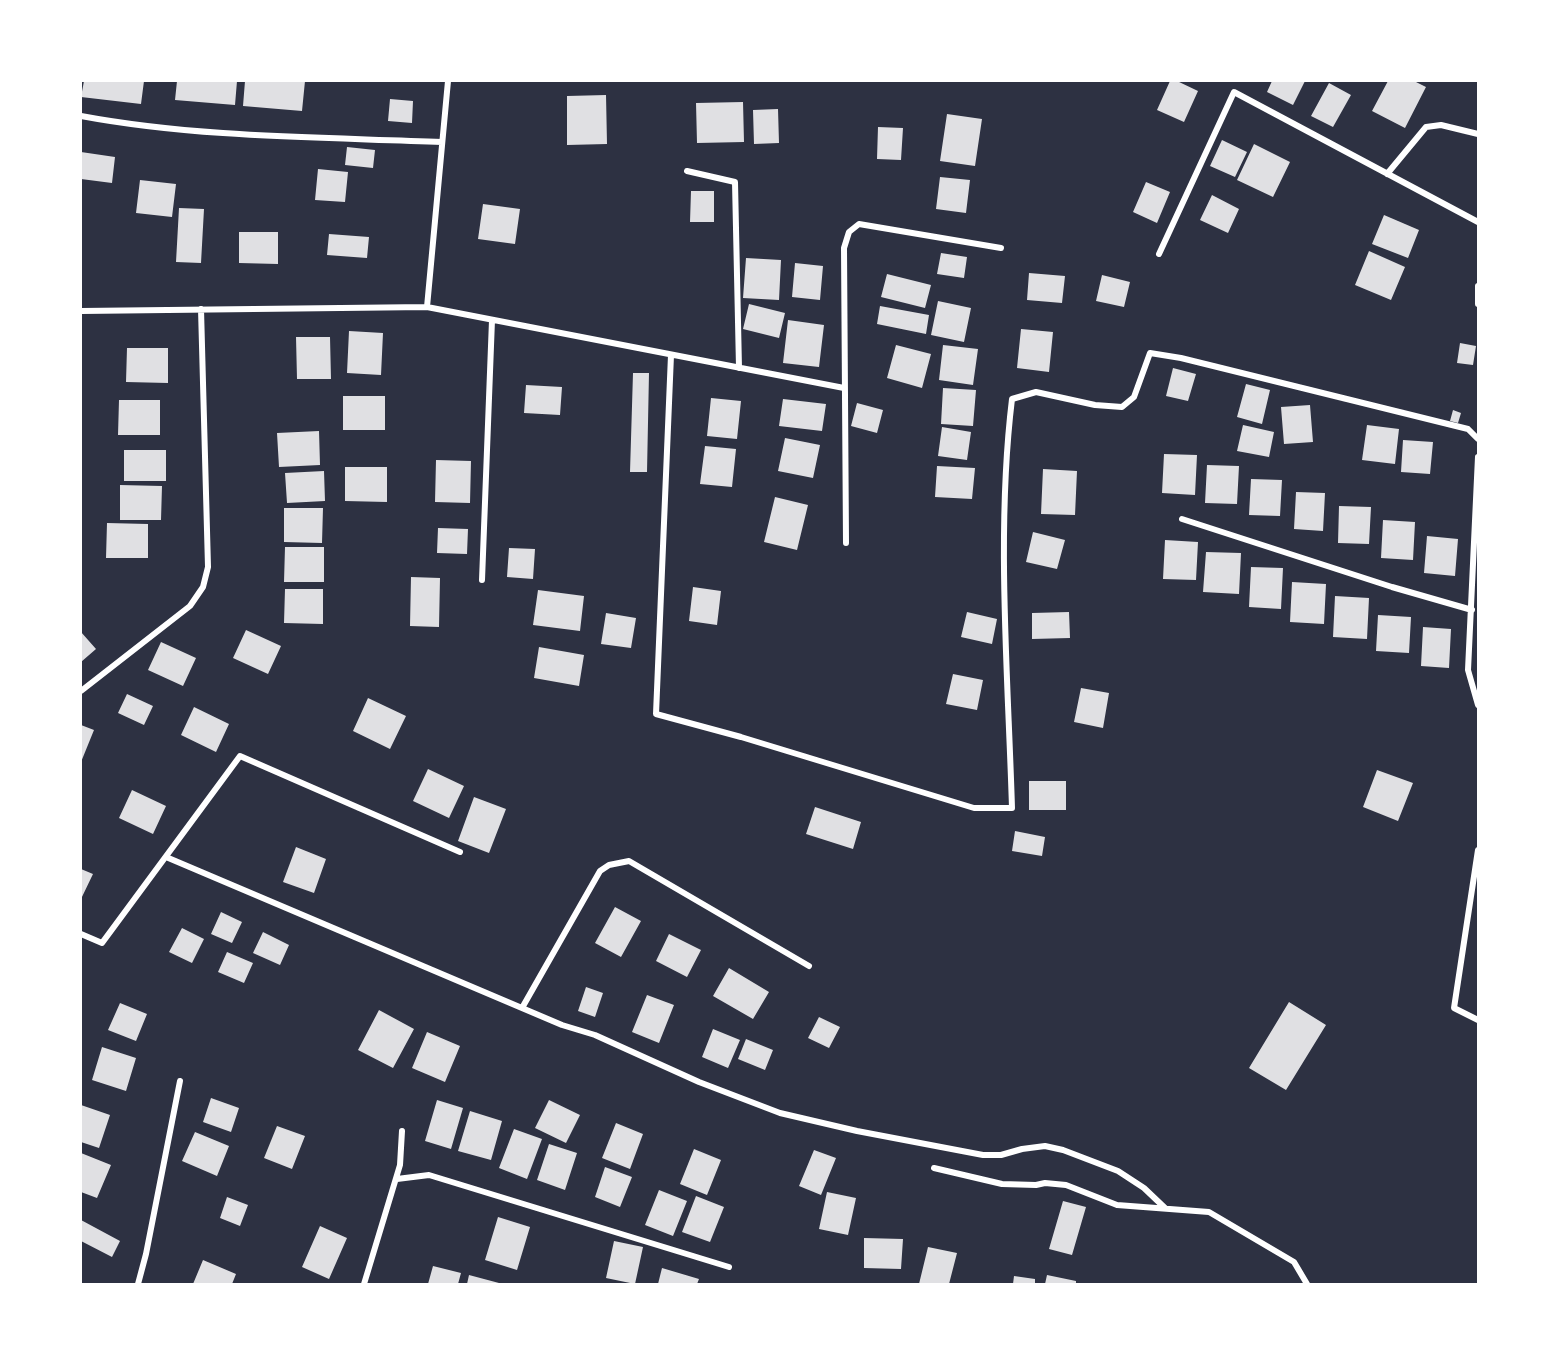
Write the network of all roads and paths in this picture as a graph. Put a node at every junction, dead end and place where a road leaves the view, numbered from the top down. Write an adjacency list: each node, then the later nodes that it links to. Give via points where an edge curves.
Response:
1 (448, 81): 4 (street)
2 (81, 116): 4 (street, via 232,134)
3 (1478, 134): 6 (street, via 1441,125 1426,127)
4 (442, 142): 12 (street)
5 (687, 171): 17 (street, via 735,182)
6 (1387, 174): 7 (street); 9 (street, via 1234,92)
7 (1478, 222)
8 (1001, 248): 18 (street, via 859,224 849,232 844,248)
9 (1159, 254)
10 (1478, 286): 11 (street)
11 (1478, 304)
12 (427, 307): 13 (street); 15 (street)
13 (201, 309): 14 (street); 25 (street, via 208,567 203,587 190,606)
14 (81, 311)
15 (492, 320): 16 (street); 23 (street)
16 (671, 355): 17 (street); 19 (street, via 656,714 974,808 1012,808 1005,589 1006,451 1012,399 1036,392 1122,407 1134,397 1149,353 1180,357 1468,429)
17 (739, 368): 18 (street)
18 (844, 388): 22 (street)
19 (1478, 439)
20 (1478, 457): 24 (street)
21 (1182, 519): 24 (street)
22 (846, 543)
23 (482, 580)
24 (1472, 610): 26 (street, via 1468,670)
25 (81, 691)
26 (1478, 705)
27 (1478, 850): 33 (street, via 1454,1008)
28 (460, 852): 29 (street, via 240,756)
29 (166, 856): 30 (street, via 102,943); 32 (street)
30 (81, 934)
31 (809, 966): 32 (street, via 629,861 600,871)
32 (522, 1008): 38 (street, via 780,1113 984,1155 1045,1146 1063,1150 1118,1171)
33 (1478, 1020)
34 (180, 1081): 40 (street)
35 (402, 1131): 37 (street)
36 (934, 1168): 38 (street, via 1002,1184 1066,1185 1117,1205)
37 (397, 1179): 39 (street, via 429,1175); 41 (street)
38 (1165, 1208): 42 (street, via 1209,1212 1294,1262)
39 (729, 1267)
40 (138, 1284)
41 (364, 1284)
42 (1307, 1284)

